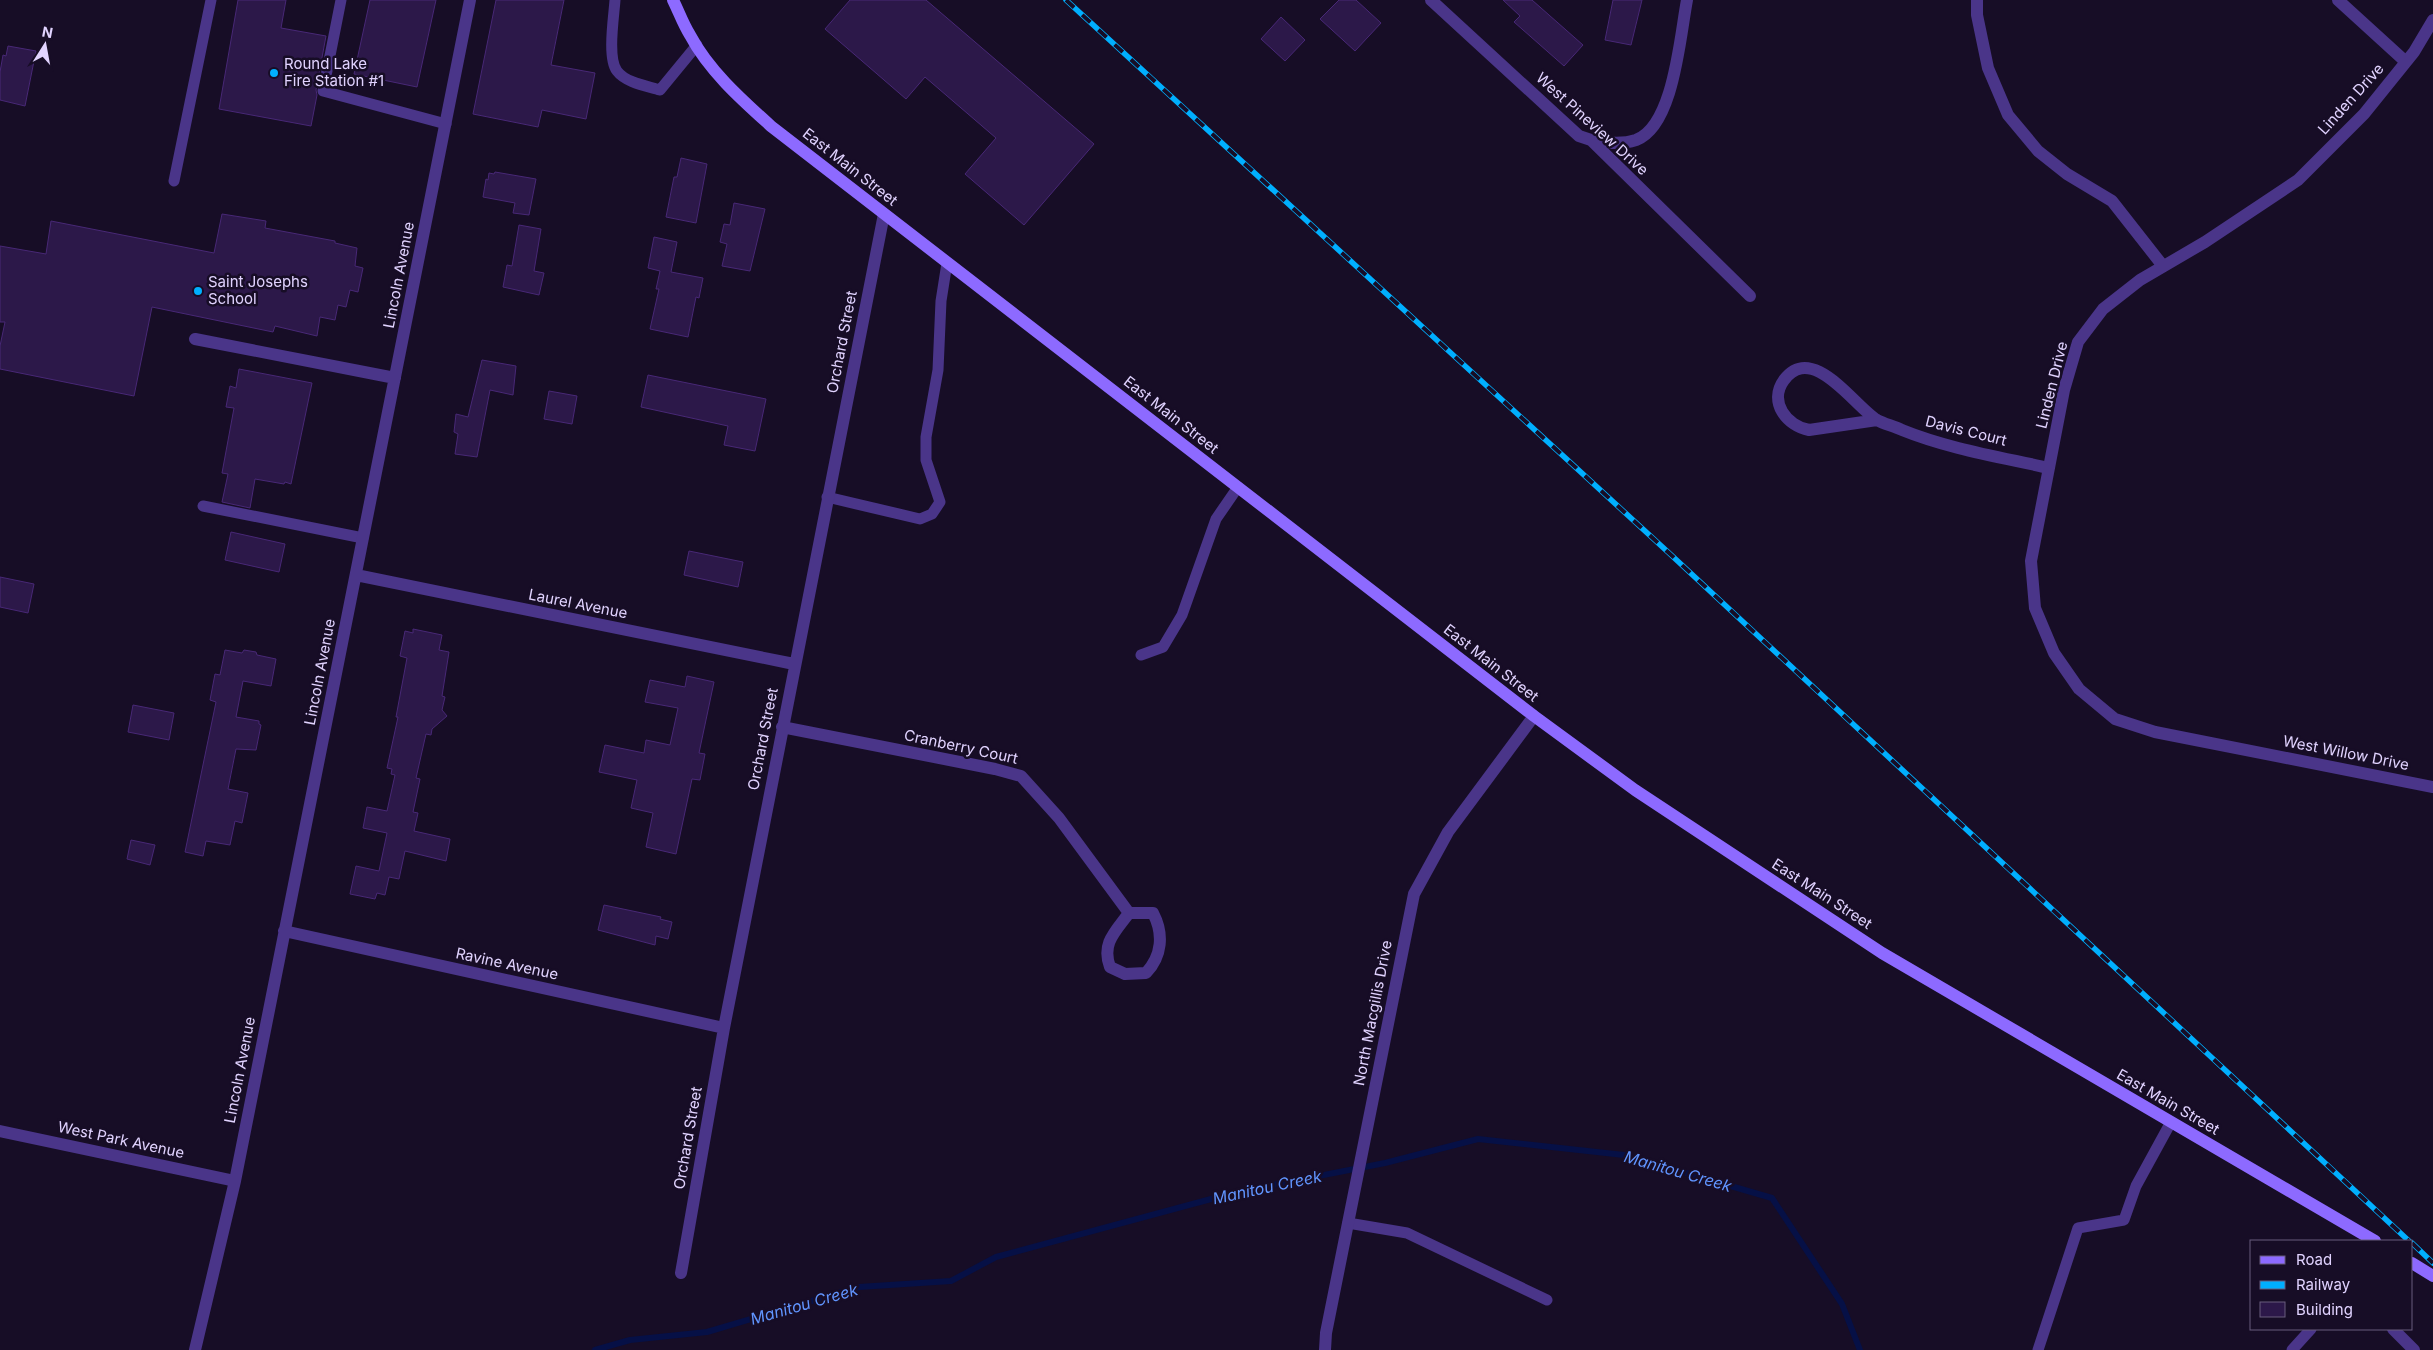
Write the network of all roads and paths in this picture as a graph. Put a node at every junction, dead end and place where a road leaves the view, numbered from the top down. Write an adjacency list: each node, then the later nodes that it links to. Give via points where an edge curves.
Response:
1 (211, 0): 15 (lane)
2 (341, 0): 13 (lane, via 323,91)
3 (470, 0): 13 (street, Lincoln Avenue)
4 (615, 0): 11 (lane, via 612,58 617,71 631,81 660,90)
5 (673, 0): 11 (main road, East Main Street)
6 (1431, 0): 14 (street, West Pineview Drive, via 1579,136)
7 (1687, 0): 14 (street, via 1668,101 1655,126 1637,140 1612,144)
8 (1977, 0): 18 (street, via 1988,68 2008,114 2038,151 2067,174 2112,201)
9 (2338, 0): 12 (street)
10 (2433, 20): 12 (street, Linden Drive)
11 (697, 45): 16 (main road, East Main Street, via 742,100)
12 (2406, 62): 18 (street, Linden Drive, via 2364,114 2298,180)
13 (446, 124): 21 (street, Lincoln Avenue)
14 (1590, 140): 19 (street, West Pineview Drive)
15 (174, 181)
16 (884, 214): 17 (main road, East Main Street); 25 (street, Orchard Street)
17 (947, 263): 24 (main road, East Main Street); 25 (lane, via 940,301 938,370 926,437 926,460 940,502 932,514 920,519)
18 (2163, 266): 23 (street, Linden Drive, via 2102,309 2078,342 2064,390)
19 (1750, 296)
20 (195, 339): 21 (street)
21 (395, 378): 27 (street, Lincoln Avenue)
22 (1877, 420): 22 (street, Davis Court, via 1829,377 1816,370 1799,370 1784,379 1780,388 1779,406 1784,415 1802,429); 23 (street, Davis Court, via 1937,443)
23 (2049, 468): 33 (street, Linden Drive, via 2032,561 2035,608 2054,653 2079,689 2116,718 2156,732)
24 (1238, 487): 29 (lane, via 1216,519 1182,615 1162,647); 31 (main road, East Main Street)
25 (827, 498): 30 (street, Orchard Street)
26 (203, 506): 27 (lane)
27 (363, 538): 28 (street, Lincoln Avenue)
28 (356, 575): 30 (street, Laurel Avenue); 36 (street, Lincoln Avenue)
29 (1141, 655)
30 (794, 664): 32 (street, Orchard Street)
31 (1534, 716): 38 (main road, East Main Street, via 1635,790 1882,952); 41 (street, North Macgillis Drive, via 1448,832 1414,894)
32 (782, 727): 35 (street, Cranberry Court, via 1022,776 1059,818); 37 (street, Orchard Street)
33 (2253, 752): 34 (street, West Willow Drive)
34 (2433, 787)
35 (1129, 912): 35 (street, via 1153,913 1159,925 1160,944 1156,962 1146,973 1125,974 1110,967 1106,956 1110,939)
36 (284, 931): 37 (street, Ravine Avenue); 40 (street, Lincoln Avenue)
37 (724, 1028): 44 (street, Orchard Street)
38 (2171, 1122): 42 (main road, East Main Street); 51 (lane, via 2136,1186 2124,1220 2078,1228)
39 (0, 1131): 40 (street, West Park Avenue)
40 (235, 1181): 49 (street, Lincoln Avenue)
41 (1348, 1223): 46 (lane, via 1407,1233); 50 (street, North Macgillis Drive)
42 (2373, 1240)
43 (2413, 1264): 45 (main road)
44 (681, 1272)
45 (2433, 1276)
46 (1547, 1300)
47 (2310, 1330): 52 (lane)
48 (2394, 1330): 53 (street)
49 (195, 1350)
50 (1325, 1350)
51 (2038, 1350)
52 (2292, 1350)
53 (2414, 1350)

